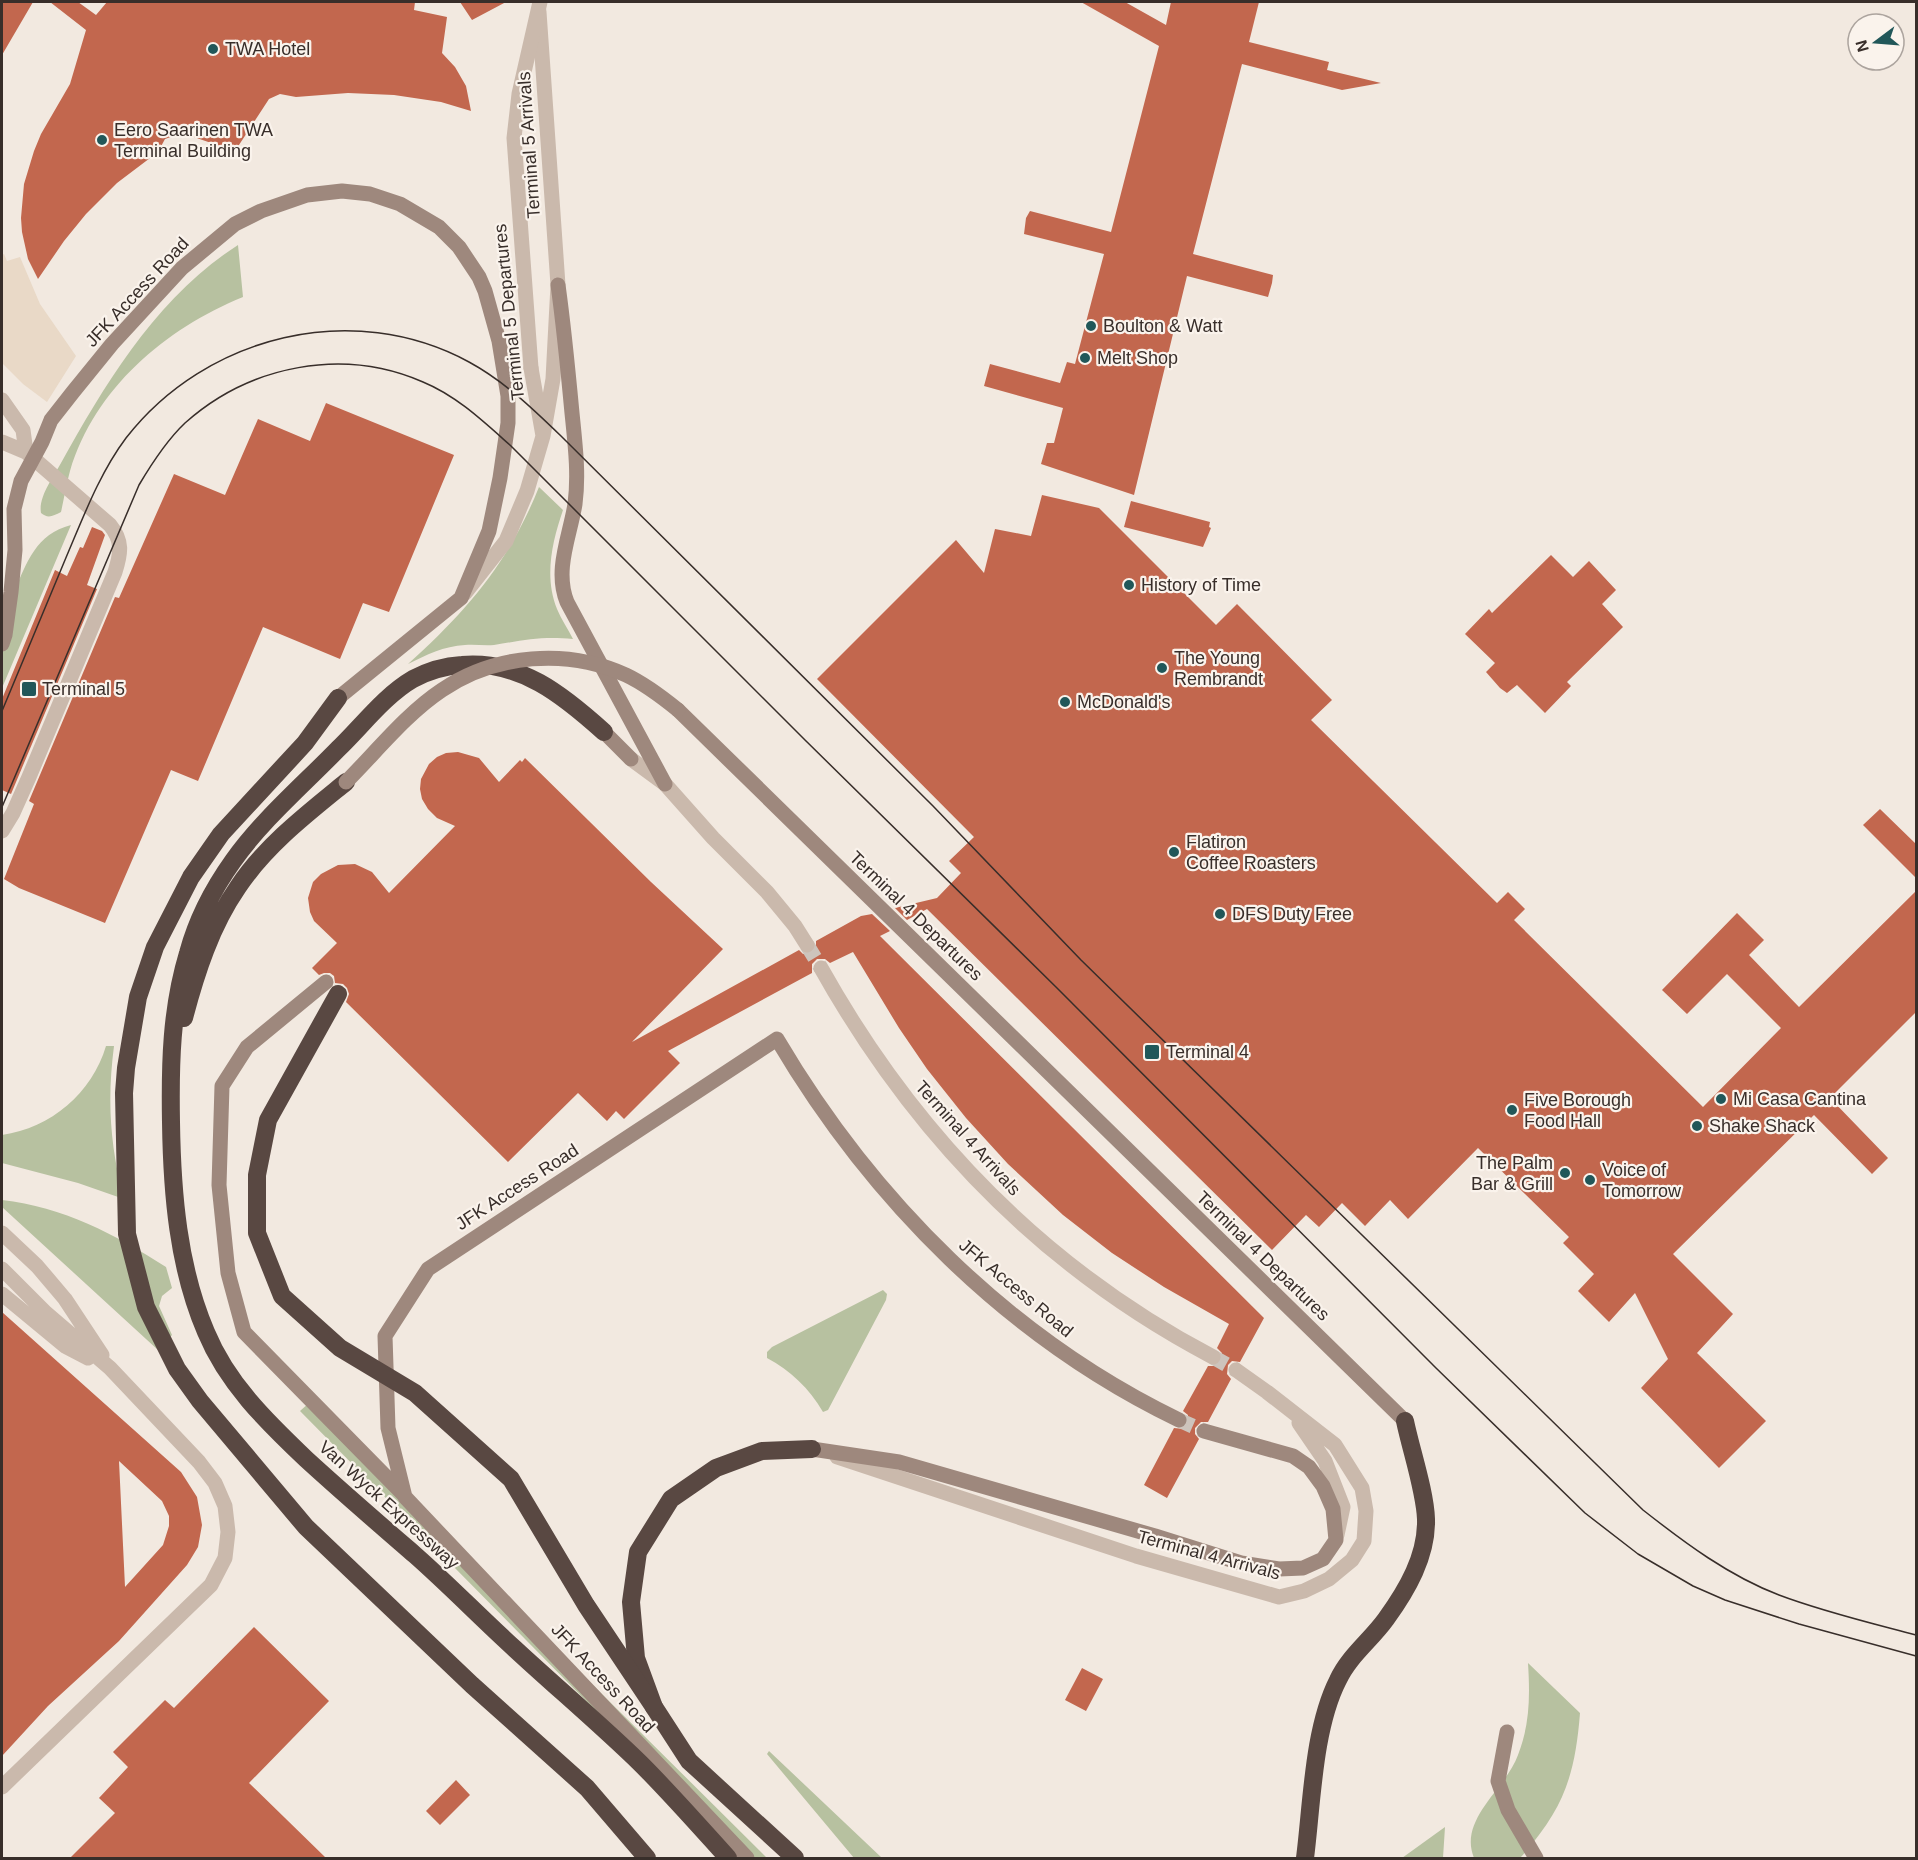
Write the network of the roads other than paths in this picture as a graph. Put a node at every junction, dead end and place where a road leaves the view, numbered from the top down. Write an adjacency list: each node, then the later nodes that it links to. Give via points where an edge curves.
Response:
1 (538, 2): 2 (street, Terminal 5 Arrivals); 4 (street, Terminal 5 Departures, bridge, via 514,138 531,368)
2 (558, 285): 4 (street, Terminal 5 Arrivals, via 553,379); 12 (street, via 576,461 576,495 562,566 562,586)
3 (2, 400): 6 (street, via 23,429)
4 (543, 436): 7 (street, Terminal 5 Departures, via 527,491 506,541)
5 (2, 442): 6 (street)
6 (30, 456): 7 (street, JFK Access Road, via 51,420 112,345 182,268 224,232 254,214 307,195 342,191 382,197 427,219 459,247 485,291 499,341 508,396 500,478 489,531); 8 (street, JFK Access Road, via 14,509 15,550); 13 (street, via 110,525 120,539 121,554 29,777)
7 (461, 598): 9 (street, JFK Access Road)
8 (2, 644)
9 (338, 698): 34 (highway, via 305,743 222,834 191,876 155,947 138,997 124,1093 127,1234 146,1307 177,1369 200,1401 306,1527 586,1788)
10 (604, 732): 12 (street, via 631,759); 17 (highway, via 556,691 525,675 492,665 458,665 427,672 385,701 245,844 222,877 196,927 179,987 172,1037)
11 (346, 782): 17 (highway, via 267,852 239,885 220,917 187,1005); 26 (street, Terminal 4 Departures, bridge, via 440,691 488,668 522,659 557,658 609,668 642,683 697,727)
12 (665, 784): 14 (street, via 774,900)
13 (2, 831)
14 (807, 945)
15 (821, 968): 21 (street, Terminal 4 Arrivals, via 898,1089 989,1193 1094,1283)
16 (332, 988): 29 (street, via 247,1047 222,1086 219,1185 228,1273 244,1332); 31 (highway, bridge, via 268,1120 257,1175 257,1233 282,1296 340,1348 415,1393 511,1479 586,1605)
17 (170, 1102): 35 (highway, Van Wyck Expressway, via 176,1214 189,1283 208,1338 231,1379 277,1432 642,1765)
18 (2, 1233): 22 (street, via 65,1299)
19 (2, 1269): 22 (street)
20 (2, 1294): 22 (street, via 65,1346)
21 (1213, 1357)
22 (110, 1368): 33 (street, via 215,1483 225,1506 225,1558 211,1585)
23 (1236, 1370): 24 (street, Terminal 4 Arrivals)
24 (1291, 1411): 28 (street, Terminal 4 Arrivals, via 1335,1445 1362,1488 1366,1510 1364,1540 1352,1560 1329,1579 1279,1597 1136,1556); 30 (street, via 1325,1461 1342,1507)
25 (1179, 1420): 29 (street, JFK Access Road, via 1094,1374 1016,1317 954,1264 857,1158 777,1039 428,1269 385,1336 388,1428)
26 (1405, 1421): 38 (highway, via 1426,1520 1422,1550 1400,1598 1338,1678 1326,1708)
27 (1204, 1431): 30 (street, via 1293,1456 1309,1467 1333,1509)
28 (812, 1449): 30 (street, via 899,1462 1241,1563 1303,1568 1323,1558); 31 (highway, via 762,1451 716,1468 671,1498 641,1545 631,1602 636,1658)
29 (405, 1497): 36 (street, JFK Access Road)
30 (1336, 1540)
31 (654, 1707): 37 (highway, via 689,1761)
32 (1507, 1732): 39 (street, via 1498,1781 1508,1810)
33 (2, 1787)
34 (647, 1858)
35 (728, 1858)
36 (747, 1858)
37 (795, 1858)
38 (1305, 1858)
39 (1536, 1858)

